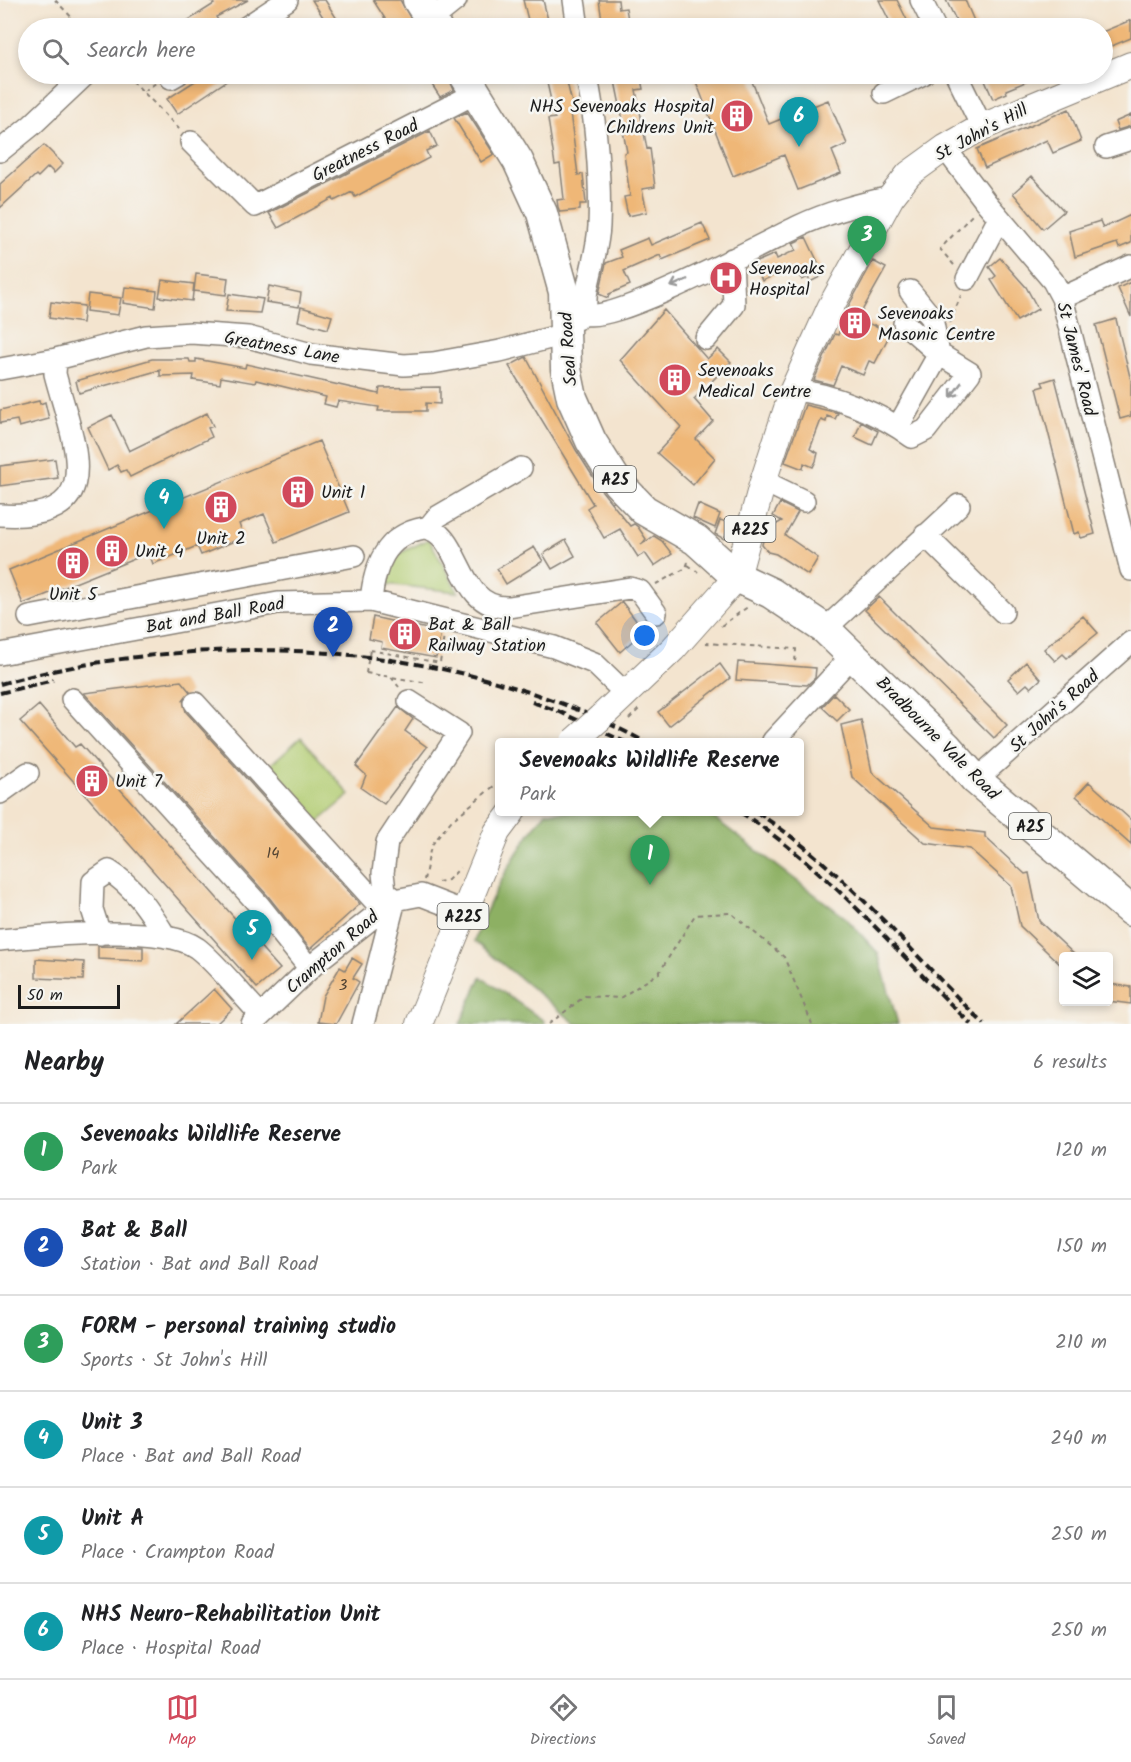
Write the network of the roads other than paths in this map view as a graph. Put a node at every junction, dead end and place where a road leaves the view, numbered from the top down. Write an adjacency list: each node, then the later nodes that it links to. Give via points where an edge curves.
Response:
1 (287, 0): 6 (street)
2 (456, 0): 5 (street)
3 (574, 0): 7 (street)
4 (921, 0): 8 (street)
5 (428, 16)
6 (260, 18)
7 (577, 18)
8 (930, 18)
9 (1131, 65): 10 (main road, St John's Hill / A225)
10 (1113, 72)
11 (75, 84): 24 (street)
12 (468, 84): 21 (street, Greatness Road, via 255,206)
13 (471, 84): 32 (highway, Seal Road / A25, via 518,161 542,213)
14 (588, 84): 32 (street, via 599,227 585,296)
15 (903, 84): 18 (street)
16 (961, 84): 19 (street)
17 (1085, 84): 19 (main road, St John's Hill / A225)
18 (884, 93)
19 (982, 127): 23 (main road, St John's Hill / A225)
20 (1131, 139): 22 (street)
21 (191, 142)
22 (1106, 147)
23 (945, 148): 25 (main road, St John's Hill / A225, via 909,174); 26 (street, St James' Road)
24 (0, 151)
25 (891, 197): 27 (street, Greatness Lane, via 797,220); 38 (main road, St John's Hill / A225, via 830,308)
26 (999, 218): 29 (street); 31 (street, St James' Road, via 1053,281)
27 (740, 251): 32 (street, Greatness Lane, one-way to 32, via 626,306); 34 (street, via 734,305)
28 (1131, 266): 31 (street)
29 (967, 279)
30 (910, 291): 35 (street, via 932,318)
31 (1062, 298): 49 (street, St James' Road)
32 (571, 323): 36 (street, Greatness Lane, via 500,351 434,363 404,365 311,354 248,337 190,333 146,336); 50 (highway, Seal Road / A25, via 566,369 572,399 605,465 644,510 696,540)
33 (904, 323): 35 (street)
34 (706, 339)
35 (939, 354): 39 (street); 39 (street, one-way to 39, via 970,373 926,430 912,437)
36 (56, 360): 37 (street, Greatness Lane); 44 (street, via 55,374 78,463 74,488 49,513)
37 (0, 369)
38 (793, 390): 39 (street, via 829,397); 41 (main road, St John's Hill / A225)
39 (898, 427)
40 (521, 468): 45 (street, via 438,516)
41 (763, 481): 42 (street); 50 (main road, St John's Hill / A225)
42 (804, 501)
43 (959, 505): 46 (street)
44 (0, 515)
45 (428, 528): 51 (street, via 408,533 387,548 376,570); 54 (street, via 442,538 479,598 492,606 509,608 626,588 641,592)
46 (925, 535): 53 (street); 56 (street)
47 (354, 556): 48 (street)
48 (280, 570): 52 (street); 55 (street)
49 (1131, 570)
50 (747, 582): 56 (highway, Bradbourne Vale Road / A25); 60 (main road, A225, via 691,631)
51 (371, 602): 52 (street, Bat and Ball Road); 60 (street, Bat and Ball Road, via 554,647 594,663)
52 (278, 603): 58 (street, Bat and Ball Road)
53 (1004, 612)
54 (656, 613)
55 (29, 617)
56 (825, 629): 59 (highway, Bradbourne Vale Road / A25)
57 (1131, 642): 67 (street, St John's Road)
58 (0, 654)
59 (854, 654): 65 (street); 67 (highway, Bradbourne Vale Road / A25)
60 (636, 697): 64 (main road, A225, bridge)
61 (72, 699): 76 (street, via 259,905)
62 (409, 701): 70 (street, via 459,733 387,842 384,873)
63 (195, 703): 70 (street)
64 (579, 738)
65 (776, 738)
66 (28, 773): 68 (street)
67 (976, 780): 71 (highway, Bradbourne Vale Road / A25)
68 (0, 793)
69 (509, 816): 72 (main road, A225, via 497,832)
70 (388, 905): 72 (street, Crampton Road, via 421,895); 76 (street, Crampton Road); 78 (street)
71 (1131, 911)
72 (465, 912): 79 (main road, A225)
73 (99, 934): 74 (street); 74 (street, via 92,909 93,882 110,871 145,904); 75 (street)
74 (166, 937): 77 (street, via 198,948)
75 (0, 940)
76 (310, 969): 77 (street, Crampton Road)
77 (256, 1020)
78 (363, 1024)
79 (419, 1024)

